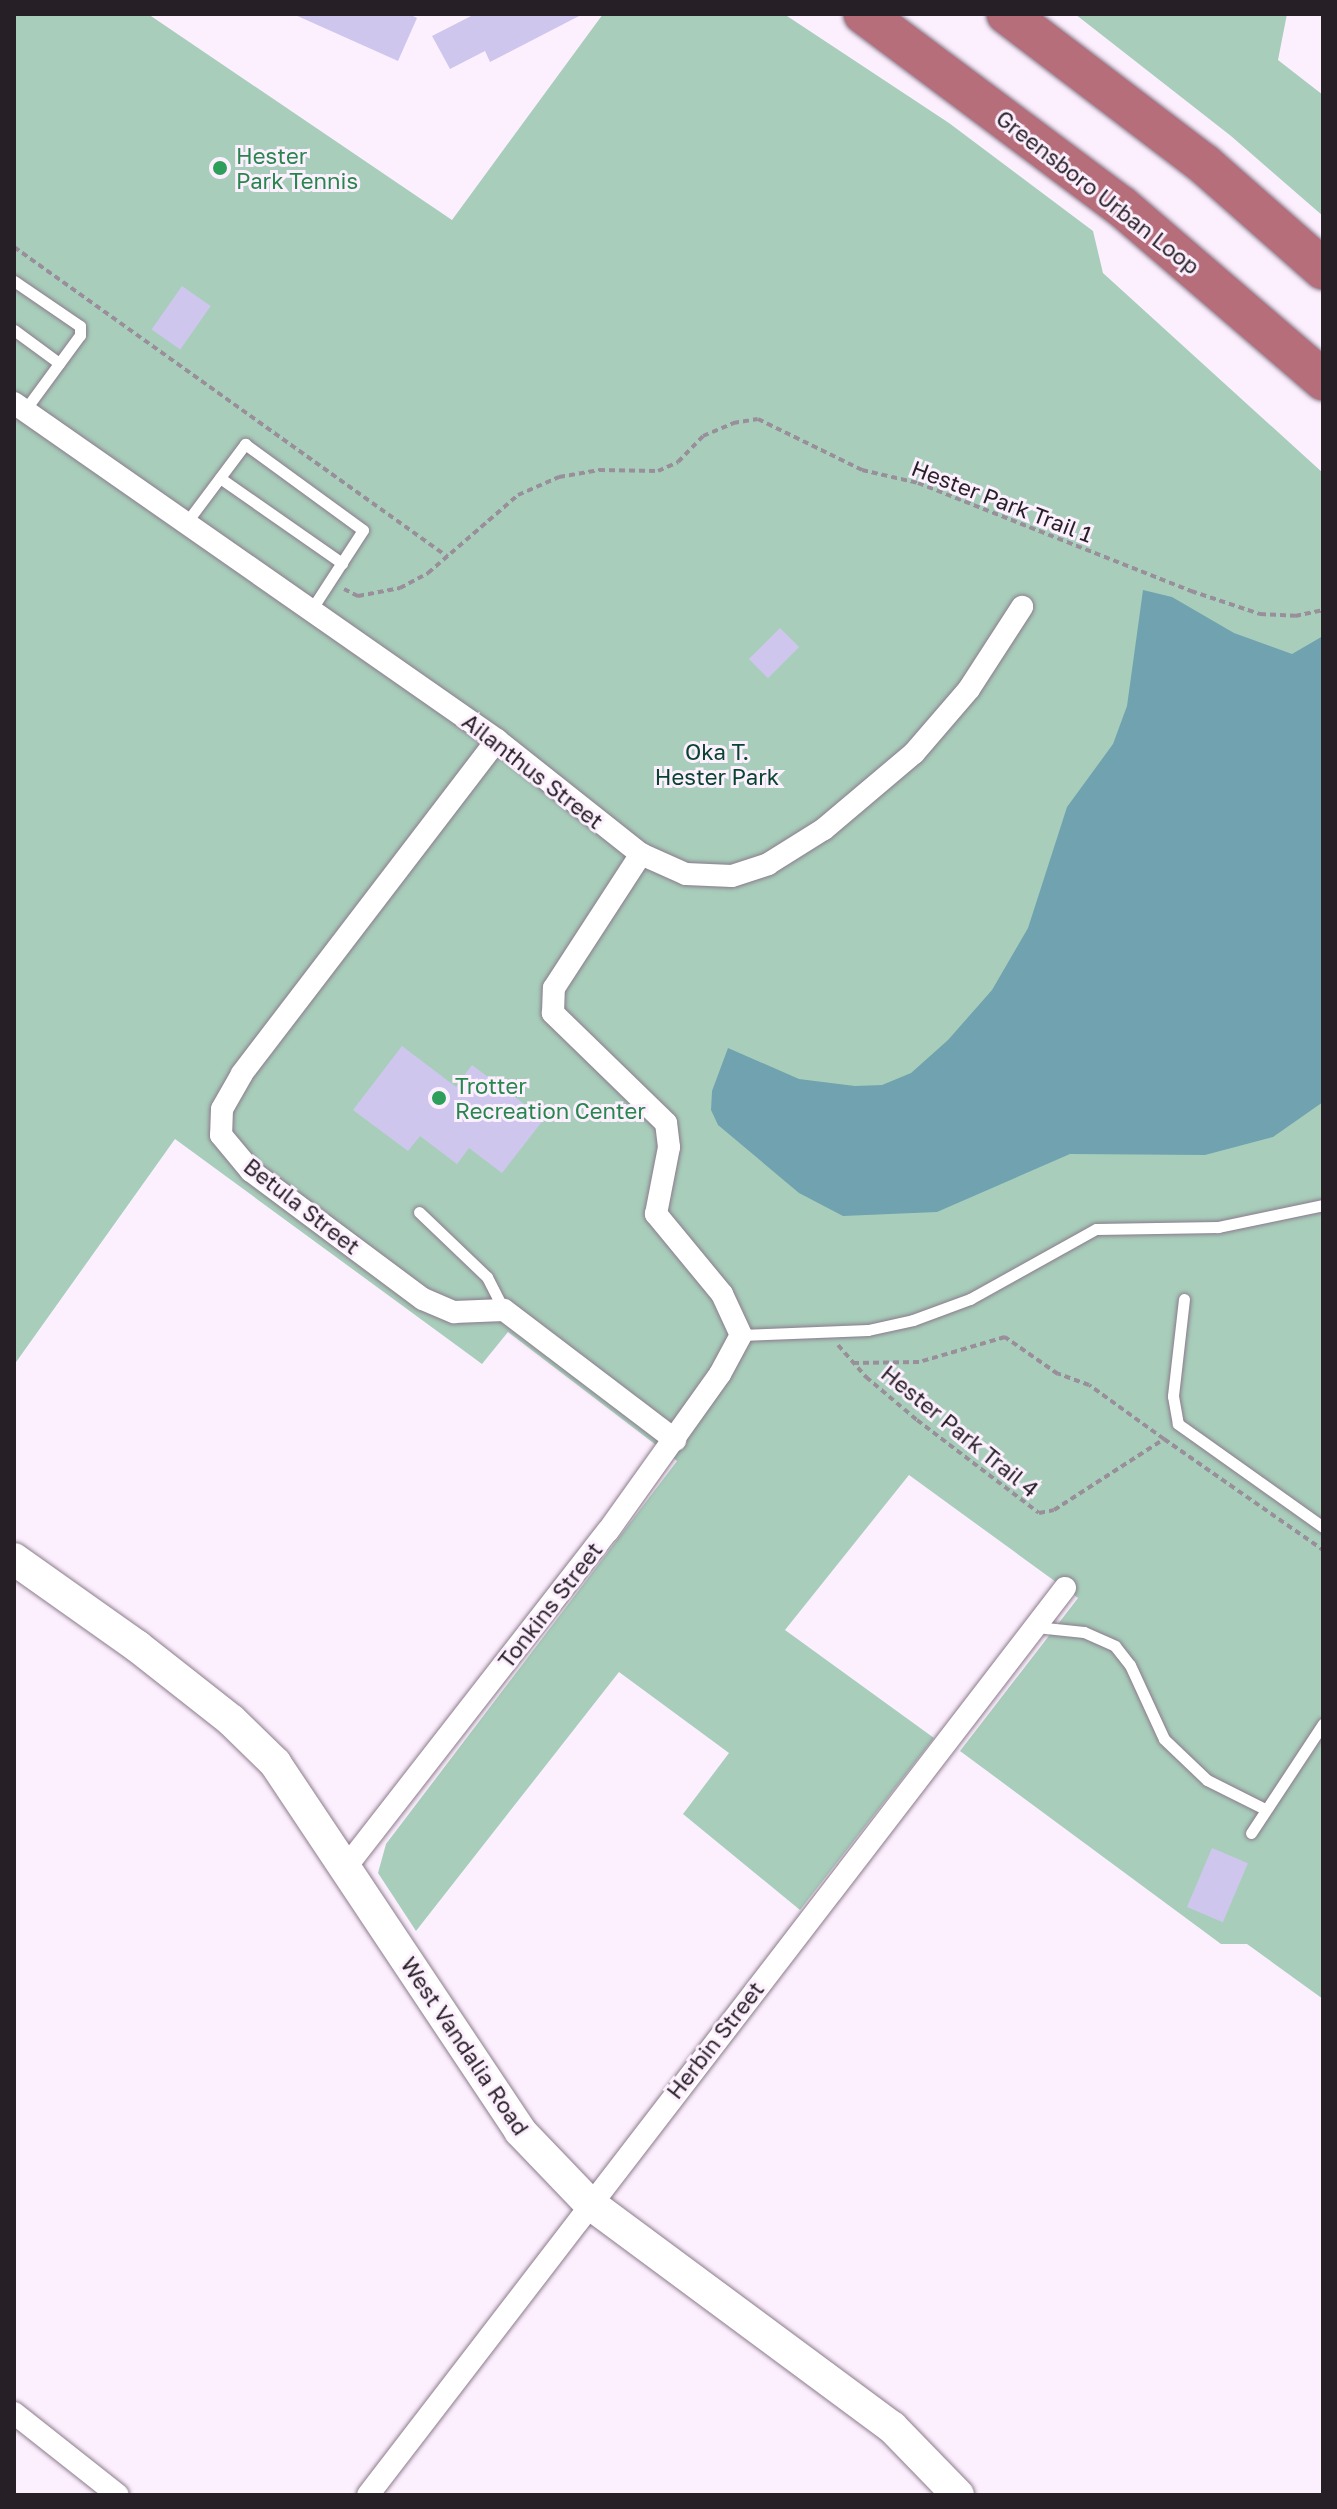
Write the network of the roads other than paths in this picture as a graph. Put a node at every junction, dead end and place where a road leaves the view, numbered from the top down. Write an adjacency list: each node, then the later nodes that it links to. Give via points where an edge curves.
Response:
1 (864, 14): 7 (highway, Greensboro Urban Loop, via 1121,206)
2 (1007, 14): 3 (highway, via 1204,164)
3 (1323, 269)
4 (14, 281): 6 (lane, via 80,326)
5 (14, 330): 6 (lane)
6 (59, 363): 8 (lane)
7 (1323, 380)
8 (20, 406): 10 (street, Ailanthus Street)
9 (220, 478): 10 (lane); 11 (lane); 11 (lane, via 245,444 363,530)
10 (186, 523): 13 (street, Ailanthus Street)
11 (342, 563): 13 (lane)
12 (1022, 607): 15 (street, Ailanthus Street, via 969,689 914,753 799,848 732,876 686,874)
13 (311, 610): 14 (street, Ailanthus Street)
14 (497, 740): 15 (street, Ailanthus Street); 19 (street, Betula Street, via 242,1074 222,1109 221,1135 251,1171 423,1299 454,1312)
15 (641, 854): 20 (street, via 554,988 553,1013 666,1123 669,1147 656,1214 722,1294)
16 (1323, 1205): 20 (lane, via 1218,1227 1096,1229 970,1299 913,1320 825,1332)
17 (419, 1212): 19 (lane, via 487,1277)
18 (1184, 1299): 22 (lane, via 1173,1396 1178,1424)
19 (504, 1310): 21 (street)
20 (741, 1335): 21 (street, Tonkins Street)
21 (675, 1440): 29 (street, Tonkins Street)
22 (1323, 1527)
23 (14, 1559): 29 (street, West Vandalia Road, via 231,1720 275,1763)
24 (1065, 1588): 25 (street, Herbin Street)
25 (1035, 1627): 27 (lane, via 1084,1632 1115,1646 1130,1665 1164,1739 1207,1780); 30 (street, Herbin Street)
26 (1323, 1724): 27 (lane)
27 (1265, 1809): 28 (lane)
28 (1251, 1833)
29 (346, 1867): 30 (street, West Vandalia Road, via 520,2131)
30 (589, 2203): 33 (street, Herbin Street); 34 (street, West Vandalia Road, via 892,2427)
31 (14, 2413): 32 (street)
32 (118, 2495)
33 (368, 2495)
34 (958, 2495)

